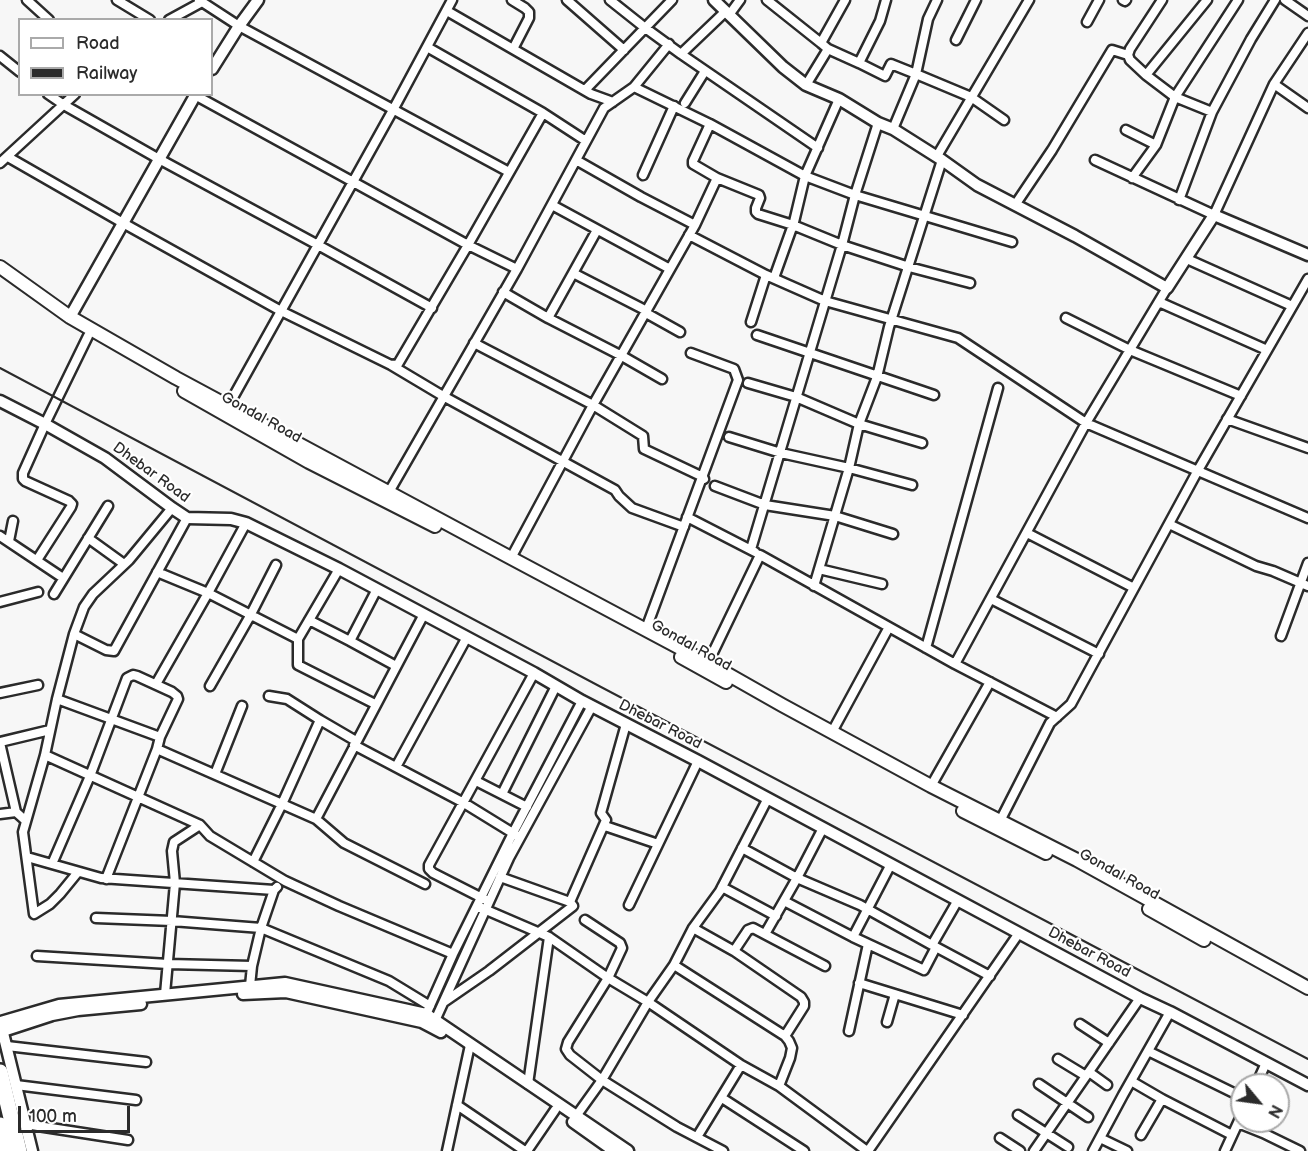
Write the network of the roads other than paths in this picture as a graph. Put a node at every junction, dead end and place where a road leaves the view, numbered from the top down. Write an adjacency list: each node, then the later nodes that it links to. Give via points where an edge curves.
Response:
1 (27, 0): 29 (street)
2 (117, 0): 25 (street)
3 (258, 0): 34 (street)
4 (452, 0): 26 (street)
5 (512, 0): 41 (street, via 529,12)
6 (567, 0): 42 (street)
7 (609, 0): 35 (street)
8 (672, 0): 35 (street)
9 (714, 0): 27 (street)
10 (740, 0): 27 (street)
11 (766, 0): 39 (street)
12 (845, 0): 39 (street)
13 (886, 0): 46 (street)
14 (937, 0): 50 (street, via 928,19)
15 (976, 0): 37 (street)
16 (1029, 0): 61 (street)
17 (1099, 0): 33 (street)
18 (1152, 0): 32 (street)
19 (1162, 0): 32 (street)
20 (1207, 0): 51 (street)
21 (1238, 0): 60 (street)
22 (1275, 0): 69 (street)
23 (1285, 0): 28 (street)
24 (201, 1): 31 (street); 34 (street)
25 (132, 4): 30 (street)
26 (447, 11): 40 (street); 41 (street)
27 (728, 13): 43 (street); 53 (street)
28 (1308, 16)
29 (47, 18)
30 (148, 18)
31 (172, 18)
32 (1147, 21): 44 (street)
33 (1087, 22)
34 (239, 26): 47 (street); 68 (street)
35 (644, 27): 38 (street); 42 (street)
36 (1308, 33): 52 (street)
37 (956, 40)
38 (669, 44): 43 (street); 54 (street)
39 (825, 46): 46 (street); 53 (street)
40 (428, 47): 68 (street); 70 (street)
41 (513, 49): 55 (street)
42 (624, 50): 55 (street)
43 (681, 54): 49 (street)
44 (1128, 55): 51 (street); 94 (street, via 1112,50)
45 (0, 57): 48 (street)
46 (859, 63): 50 (street, via 885,76 891,64)
47 (213, 67)
48 (18, 70)
49 (705, 71): 64 (street); 78 (street)
50 (916, 74): 61 (street); 74 (street)
51 (1146, 75): 60 (street)
52 (1274, 84): 67 (street); 95 (street)
53 (806, 85): 62 (street)
54 (634, 87): 63 (street); 66 (street)
55 (585, 90): 63 (street)
56 (51, 96): 65 (street)
57 (73, 96): 65 (street)
58 (194, 96): 81 (street)
59 (197, 96): 90 (street)
60 (1175, 97): 69 (street); 77 (street)
61 (971, 98): 71 (street); 80 (street)
62 (839, 99): 72 (street); 78 (street)
63 (613, 102): 76 (street, via 604,108)
64 (685, 103)
65 (64, 105): 79 (street); 81 (street)
66 (674, 106): 73 (street); 86 (street)
67 (1308, 108)
68 (393, 110): 85 (street); 90 (street)
69 (1212, 112): 92 (street)
70 (543, 113): 76 (street); 85 (street)
71 (1004, 120)
72 (878, 123): 74 (street); 91 (street)
73 (710, 124): 87 (street); 88 (street, via 693,164)
74 (893, 129): 80 (street)
75 (1126, 130): 77 (street)
76 (586, 141): 82 (street)
77 (1156, 145): 89 (street)
78 (818, 148): 87 (street)
79 (8, 157): 84 (street); 97 (street)
80 (939, 158): 94 (street); 96 (street)
81 (159, 159): 97 (street); 103 (street)
82 (576, 160): 93 (street); 98 (street)
83 (1095, 160): 89 (street)
84 (0, 164)
85 (509, 172): 104 (street)
86 (643, 175)
87 (806, 176): 91 (street); 99 (street)
88 (717, 178): 98 (street); 99 (street, via 759,195 758,214)
89 (1132, 178): 92 (street)
90 (354, 181): 103 (street); 104 (street)
91 (855, 195): 96 (street); 105 (street)
92 (1179, 200): 95 (street)
93 (552, 205): 100 (street); 110 (street)
94 (1015, 205): 117 (street)
95 (1214, 215): 106 (street); 107 (street)
96 (923, 217): 102 (street); 109 (street)
97 (123, 223): 123 (street); 125 (street)
98 (695, 225): 101 (street)
99 (793, 225): 105 (street); 114 (street)
100 (597, 230): 111 (street); 112 (street)
101 (689, 235): 111 (street); 114 (street)
102 (1012, 242)
103 (318, 244): 122 (street); 123 (street)
104 (468, 244): 110 (street); 122 (street)
105 (842, 245): 109 (street); 119 (street)
106 (1308, 255)
107 (1187, 259): 117 (street); 121 (street)
108 (0, 267): 125 (main road)
109 (909, 267): 116 (street); 128 (street)
110 (517, 269): 118 (street)
111 (670, 269): 124 (street)
112 (573, 273): 124 (street); 126 (street)
113 (0, 276): 125 (main road)
114 (770, 276): 119 (street); 129 (street)
115 (1308, 279): 121 (street)
116 (970, 283)
117 (1167, 288): 120 (street)
118 (503, 292): 126 (street); 133 (street)
119 (825, 301): 128 (street); 136 (street)
120 (1159, 302): 134 (street); 135 (street)
121 (1292, 306): 135 (street)
122 (432, 308): 139 (street, via 398,364)
123 (281, 311): 139 (street); 150 (street)
124 (646, 312): 130 (street); 138 (street)
125 (65, 318): 132 (main road, Gondal Road); 150 (main road)
126 (548, 318): 138 (street)
127 (1066, 318): 134 (street)
128 (892, 320): 140 (street); 152 (street, via 958,338)
129 (751, 322)
130 (680, 332)
131 (757, 335): 136 (street)
132 (88, 336): 150 (main road, Gondal Road); 153 (street)
133 (474, 343): 145 (street); 149 (street)
134 (1130, 350): 146 (street); 152 (street)
135 (1267, 350): 146 (street)
136 (810, 352): 140 (street); 147 (street)
137 (691, 353): 162 (street, via 734,369 738,380)
138 (622, 356): 141 (street); 149 (street)
139 (391, 365): 145 (street)
140 (877, 377): 144 (street); 154 (street)
141 (662, 379)
142 (748, 383): 147 (street)
143 (998, 388): 213 (street)
144 (934, 395)
145 (443, 396): 159 (street); 165 (street)
146 (1241, 396): 151 (street)
147 (796, 397): 154 (street); 158 (street)
148 (1, 405): 153 (street, Dhebar Road)
149 (593, 405): 159 (street); 162 (street, via 643,436 644,449)
150 (226, 410): 165 (main road); 217 (main road, Gondal Road, via 309,462)
151 (1227, 419): 157 (street); 161 (street)
152 (1086, 423): 161 (street); 177 (street)
153 (45, 424): 168 (street, Dhebar Road, via 114,463); 185 (street, via 23,478 72,504)
154 (859, 424): 156 (street); 160 (street)
155 (729, 436): 158 (street)
156 (922, 443)
157 (1307, 445)
158 (781, 453): 160 (street); 166 (street)
159 (564, 461): 176 (street, via 615,490 632,508); 184 (street)
160 (849, 468): 163 (street); 169 (street)
161 (1197, 472): 172 (street); 175 (street)
162 (703, 478): 171 (street)
163 (912, 485)
164 (715, 486): 166 (street)
165 (389, 492): 184 (main road)
166 (765, 505): 169 (street); 182 (street)
167 (108, 506): 180 (street)
168 (172, 508): 170 (street, Dhebar Road); 187 (street)
169 (835, 516): 178 (street); 190 (street)
170 (187, 518): 174 (street, Dhebar Road); 191 (street)
171 (687, 518): 176 (street); 182 (street)
172 (1308, 518)
173 (13, 522): 181 (street)
174 (246, 523): 189 (street, Dhebar Road); 199 (street)
175 (1169, 524): 194 (street, via 1256,566); 196 (street)
176 (684, 527): 207 (street)
177 (1027, 532): 196 (street); 201 (street)
178 (893, 534)
179 (0, 536): 181 (street)
180 (88, 538): 187 (street); 192 (street)
181 (9, 541): 185 (street)
182 (751, 549): 183 (street)
183 (760, 555): 195 (street); 217 (street)
184 (511, 558): 207 (main road)
185 (37, 560): 192 (street)
186 (1308, 563): 194 (street)
187 (124, 564): 208 (street, via 88,599)
188 (276, 565): 204 (street)
189 (339, 569): 197 (street, Dhebar Road); 205 (street)
190 (819, 569): 193 (street); 195 (street)
191 (157, 572): 199 (street); 208 (street, via 114,651 106,651)
192 (63, 578): 200 (street)
193 (882, 584)
194 (1304, 584): 209 (street)
195 (814, 586): 206 (street)
196 (1134, 588): 214 (street)
197 (377, 589): 203 (street, Dhebar Road); 212 (street)
198 (38, 592): 202 (street)
199 (208, 593): 204 (street); 220 (street)
200 (54, 594)
201 (991, 599): 214 (street); 215 (street)
202 (0, 602)
203 (424, 614): 210 (street, Dhebar Road); 216 (street)
204 (250, 616): 211 (street); 222 (street)
205 (309, 621): 211 (street); 212 (street)
206 (889, 627): 213 (street); 235 (street)
207 (646, 629): 217 (main road)
208 (74, 634): 226 (street)
209 (1281, 636)
210 (467, 637): 218 (street, Dhebar Road); 242 (street)
211 (298, 639): 227 (street, via 298,665)
212 (350, 641): 216 (street)
213 (926, 648): 215 (street)
214 (1098, 654): 230 (street, via 1071,704)
215 (955, 664): 219 (street)
216 (396, 666): 227 (street)
217 (706, 666): 235 (main road); 257 (main road, Gondal Road)
218 (534, 673): 223 (street, Dhebar Road); 245 (street)
219 (990, 682): 230 (street); 246 (street)
220 (156, 684): 231 (street, via 133,675 127,678); 236 (street, via 178,699)
221 (38, 685): 224 (street)
222 (210, 686)
223 (556, 686): 228 (street, Dhebar Road); 247 (street)
224 (0, 693)
225 (269, 696): 232 (street, via 287,699)
226 (57, 699): 231 (street); 234 (street)
227 (375, 704): 238 (street)
228 (587, 704): 233 (street, Dhebar Road); 252 (street); 262 (street)
229 (242, 706): 243 (street)
230 (1056, 717): 257 (street)
231 (111, 719): 236 (street); 244 (street)
232 (320, 720): 238 (street); 251 (street)
233 (626, 724): 241 (street, Dhebar Road); 281 (street, via 601,813 606,820)
234 (50, 730): 237 (street); 240 (street)
235 (832, 732): 246 (main road)
236 (160, 737): 239 (street)
237 (0, 742): 253 (street)
238 (355, 743): 242 (street); 255 (street)
239 (158, 749): 243 (street); 248 (street)
240 (45, 755): 244 (street); 256 (street)
241 (698, 761): 249 (street, Dhebar Road); 263 (street)
242 (396, 767): 250 (street)
243 (215, 774): 251 (street)
244 (90, 776): 248 (street); 267 (street)
245 (476, 781): 247 (street); 250 (street)
246 (931, 786): 257 (main road)
247 (502, 794): 252 (street)
248 (138, 797): 258 (street); 272 (street)
249 (768, 798): 260 (street, Dhebar Road); 264 (street)
250 (464, 803): 261 (street); 280 (street, via 429,869)
251 (282, 804): 255 (street); 266 (street)
252 (527, 807): 261 (street)
253 (16, 812): 254 (street); 256 (street)
254 (0, 814)
255 (316, 819): 275 (street, via 344,843)
256 (26, 822): 265 (street, via 23,832)
257 (998, 824): 307 (main road, via 1088,866); 310 (main road, Gondal Road)
258 (200, 825): 266 (street, via 210,836); 274 (street, via 174,842)
259 (608, 827): 263 (street)
260 (823, 828): 268 (street, Dhebar Road); 271 (street)
261 (513, 833): 262 (street); 280 (street)
262 (522, 837): 270 (street)
263 (658, 844): 282 (street)
264 (742, 848): 271 (street); 276 (street)
265 (27, 857): 267 (street); 269 (street, via 34,914 50,904)
266 (253, 862): 273 (street)
267 (52, 864): 269 (street)
268 (891, 864): 278 (street, Dhebar Road); 283 (street)
269 (78, 872): 272 (street)
270 (500, 877): 280 (street); 281 (street)
271 (797, 878): 279 (street); 283 (street)
272 (106, 879): 274 (street)
273 (285, 881): 277 (street); 297 (street)
274 (175, 883): 277 (street); 286 (street)
275 (425, 884)
276 (722, 887): 284 (street); 288 (street)
277 (274, 890): 287 (street)
278 (958, 900): 290 (street, Dhebar Road); 295 (street)
279 (784, 901): 284 (street); 293 (street)
280 (483, 904): 289 (street); 297 (street); 313 (street)
281 (572, 904): 289 (street); 304 (street, via 622,946)
282 (629, 905)
283 (867, 910): 293 (street); 295 (street)
284 (776, 916): 291 (street)
285 (96, 918): 286 (street)
286 (172, 921): 287 (street); 299 (street)
287 (261, 928): 301 (street); 316 (street, via 389,981)
288 (693, 928): 296 (street); 300 (street)
289 (539, 933): 292 (street); 313 (street)
290 (1019, 933): 303 (street); 311 (street, Dhebar Road)
291 (765, 934): 296 (street, via 753,928 748,930); 302 (street)
292 (549, 937): 304 (street); 335 (street)
293 (853, 937): 294 (street)
294 (868, 944): 295 (street, via 924,970); 305 (street)
295 (934, 946): 303 (street)
296 (734, 951): 321 (street, via 804,1002)
297 (453, 954): 316 (street)
298 (37, 956): 299 (street)
299 (168, 964): 301 (street); 308 (street)
300 (674, 965): 312 (street); 321 (street)
301 (252, 966): 306 (street)
302 (825, 966)
303 (990, 976): 315 (street)
304 (608, 978): 312 (street); 333 (street, via 566,1049)
305 (859, 983): 309 (street); 320 (street)
306 (250, 986): 308 (street); 316 (street, via 285,983)
307 (1308, 988)
308 (165, 994): 318 (street, via 59,1005)
309 (895, 994): 315 (street); 317 (street)
310 (1308, 996)
311 (1140, 998): 314 (street, Dhebar Road); 322 (street)
312 (648, 1002): 329 (street); 333 (street)
313 (442, 1004): 316 (street)
314 (1170, 1012): 325 (street); 328 (street, Dhebar Road)
315 (963, 1015): 371 (street)
316 (429, 1017): 318 (street, via 281,992 78,1010); 324 (street)
317 (887, 1022)
318 (1, 1024): 323 (street)
319 (1080, 1024): 322 (street)
320 (849, 1031)
321 (784, 1036): 340 (street, via 792,1048)
322 (1109, 1043): 332 (street)
323 (7, 1046): 327 (street); 337 (street)
324 (470, 1048): 335 (street); 345 (street); 347 (street)
325 (1148, 1051): 334 (street); 341 (street)
326 (1058, 1059): 332 (street)
327 (146, 1062)
328 (1266, 1063): 331 (street); 339 (street, Dhebar Road)
329 (741, 1065): 340 (street); 342 (street)
330 (0, 1072): 364 (highway)
331 (1261, 1073)
332 (1087, 1074): 338 (street); 346 (street)
333 (602, 1080): 350 (street); 357 (street)
334 (1131, 1081): 343 (street); 359 (street)
335 (528, 1084): 350 (street)
336 (1039, 1084): 346 (street)
337 (16, 1085): 344 (street); 351 (street)
338 (1107, 1085)
339 (1308, 1085)
340 (779, 1086): 371 (street)
341 (1230, 1091)
342 (722, 1098): 357 (street); 370 (street)
343 (1162, 1099): 355 (street); 356 (street)
344 (136, 1100)
345 (458, 1104): 366 (street); 367 (street)
346 (1068, 1104): 349 (street); 353 (street)
347 (555, 1110): 350 (street); 367 (street)
348 (1018, 1114): 353 (street)
349 (1088, 1117)
350 (574, 1119): 362 (street)
351 (26, 1124): 360 (street); 365 (street)
352 (0, 1125): 363 (highway)
353 (1047, 1133): 361 (street); 373 (street)
354 (1263, 1133): 377 (street)
355 (1141, 1135)
356 (1232, 1135): 376 (street)
357 (697, 1137): 369 (street)
358 (1000, 1138): 372 (street)
359 (1100, 1138): 374 (street); 375 (street)
360 (128, 1140)
361 (1068, 1147)
362 (613, 1149): 368 (street)
363 (6, 1151)
364 (19, 1151)
365 (32, 1151)
366 (447, 1151)
367 (526, 1151)
368 (628, 1151)
369 (723, 1151)
370 (804, 1151)
371 (868, 1151)
372 (1020, 1151)
373 (1034, 1151)
374 (1093, 1151)
375 (1127, 1151)
376 (1225, 1151)
377 (1300, 1151)

